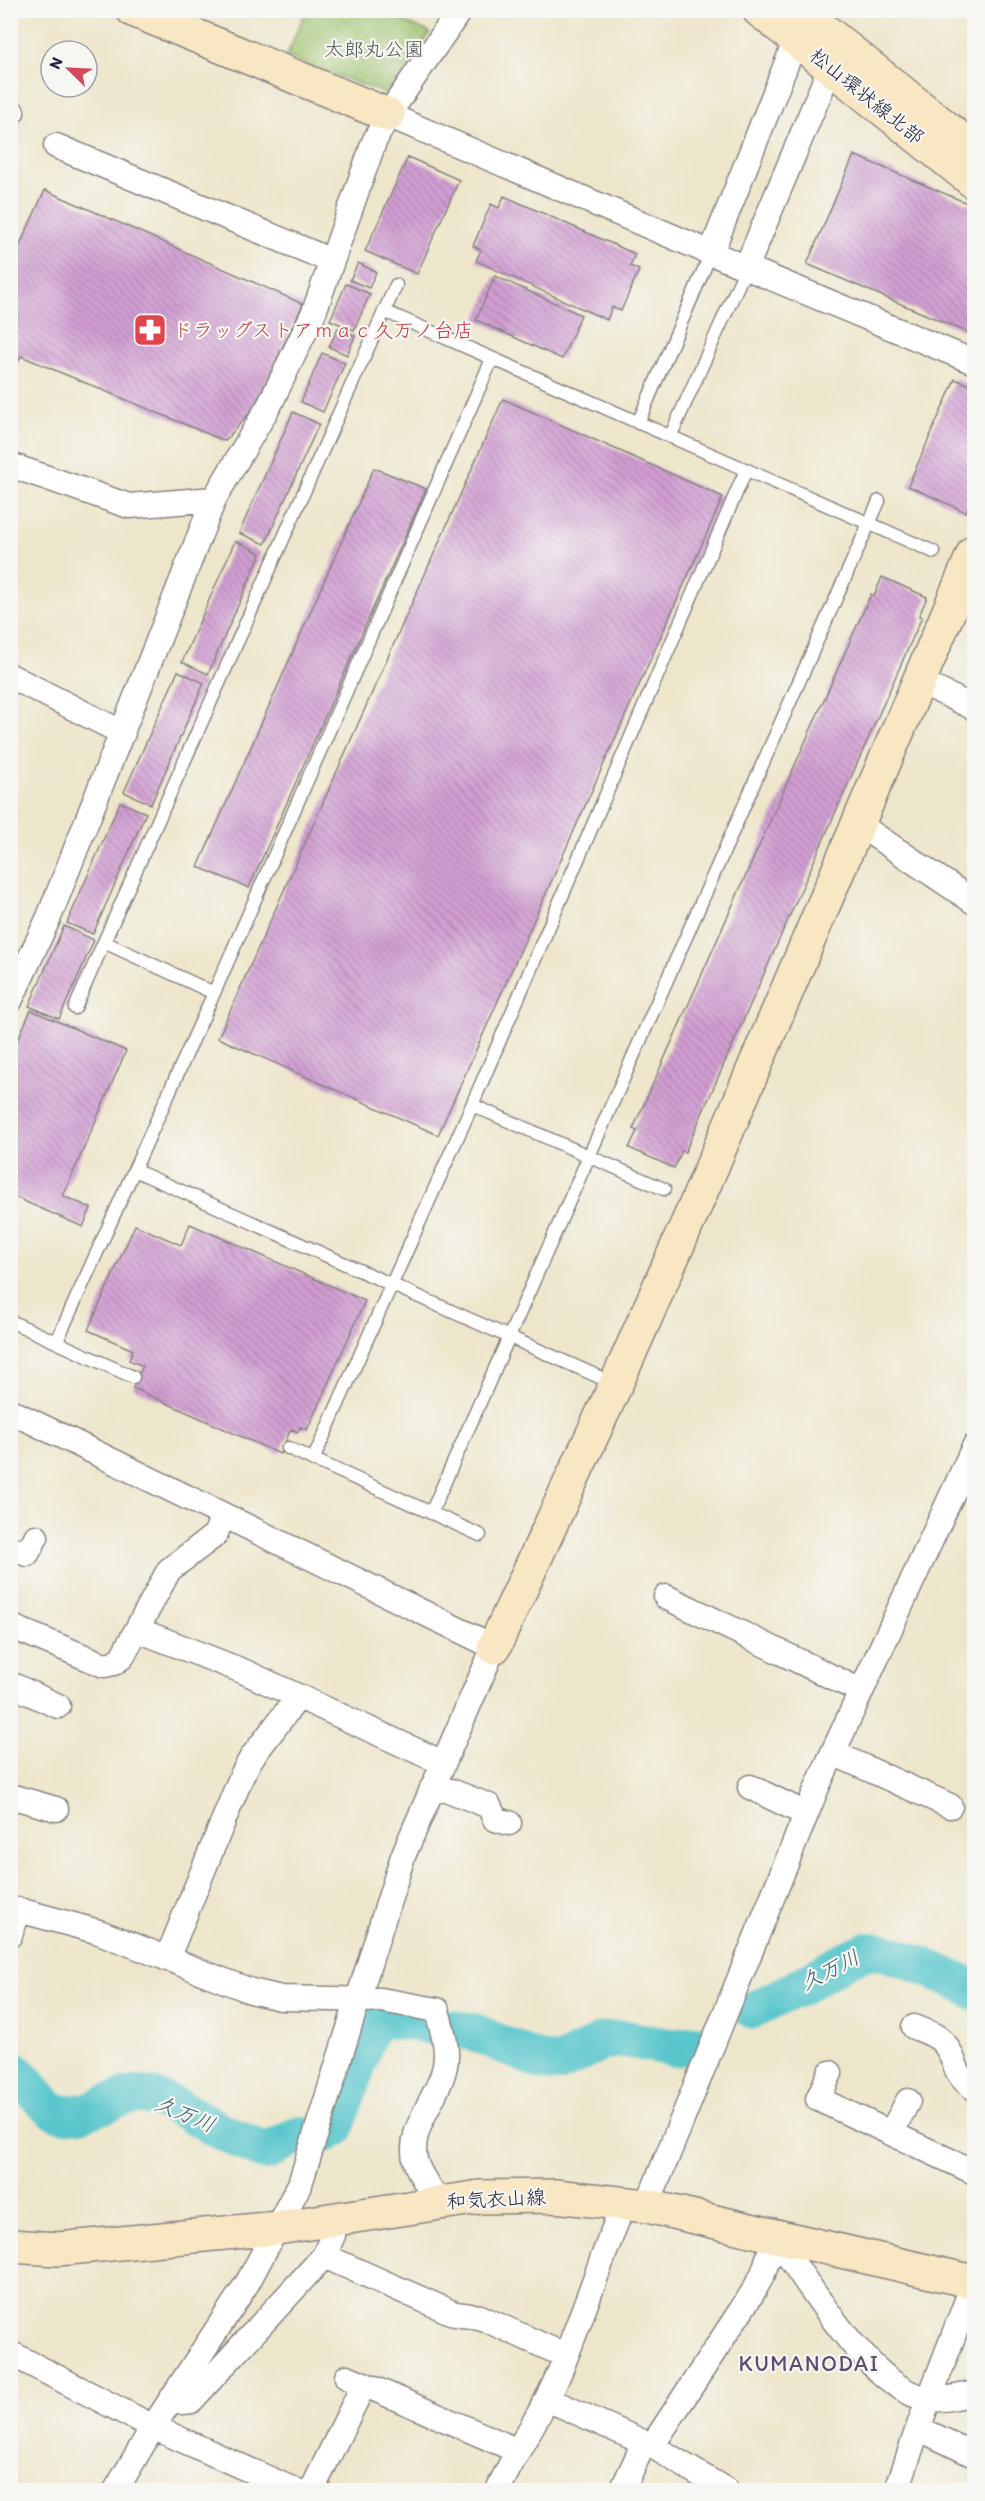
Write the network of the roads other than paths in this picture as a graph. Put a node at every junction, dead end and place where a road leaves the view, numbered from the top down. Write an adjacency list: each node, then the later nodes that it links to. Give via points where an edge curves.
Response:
1 (133, 10): 6 (street)
2 (460, 10): 6 (street)
3 (759, 10): 4 (street, 松山環状線北部)
4 (800, 22): 5 (street, 松山環状線北部); 10 (street)
5 (835, 55): 8 (street, 松山環状線北部); 9 (street, 松山環状線北部); 12 (street)
6 (388, 115): 10 (street); 11 (street, via 374,142)
7 (56, 146): 11 (street)
8 (975, 150)
9 (975, 182)
10 (711, 253): 12 (street); 17 (lane)
11 (332, 261): 21 (street, via 314,312 270,404)
12 (746, 268): 16 (street); 18 (lane)
13 (396, 285): 14 (lane)
14 (384, 311): 15 (lane); 32 (lane)
15 (492, 359): 17 (lane); 33 (lane)
16 (975, 362)
17 (638, 423): 18 (lane)
18 (670, 437): 20 (lane)
19 (10, 465): 21 (street, via 129,506)
20 (746, 470): 23 (lane); 36 (lane)
21 (214, 499): 29 (street)
22 (879, 501): 23 (lane)
23 (869, 523): 24 (lane); 37 (lane)
24 (934, 552)
25 (975, 552): 27 (street)
26 (10, 676): 29 (street)
27 (919, 681): 28 (street); 30 (street)
28 (975, 708)
29 (123, 733): 34 (street, via 49,917)
30 (858, 824): 31 (street); 45 (street)
31 (975, 902)
32 (104, 942): 33 (lane); 35 (lane)
33 (214, 993): 38 (lane)
34 (10, 1001)
35 (75, 1008)
36 (472, 1105): 37 (lane); 40 (lane)
37 (587, 1156): 39 (lane); 42 (lane)
38 (134, 1170): 40 (lane); 43 (lane)
39 (664, 1189)
40 (392, 1285): 42 (lane); 49 (lane)
41 (10, 1321): 43 (lane)
42 (509, 1335): 45 (lane); 50 (lane)
43 (57, 1341): 44 (lane)
44 (133, 1377)
45 (616, 1384): 58 (street)
46 (10, 1411): 51 (street)
47 (975, 1447): 60 (street)
48 (288, 1448): 49 (lane)
49 (313, 1460): 50 (lane)
50 (431, 1513): 52 (lane)
51 (224, 1516): 57 (street, via 215,1535 169,1570); 58 (street)
52 (480, 1535)
53 (36, 1537): 54 (street, via 27,1554)
54 (10, 1548)
55 (666, 1598): 60 (street)
56 (10, 1626): 57 (street, via 105,1665 122,1656)
57 (138, 1630): 61 (street)
58 (494, 1647): 64 (street)
59 (10, 1684): 62 (street)
60 (861, 1691): 63 (street)
61 (298, 1697): 64 (street); 74 (street, via 242,1775)
62 (58, 1706)
63 (833, 1753): 68 (street); 70 (street)
64 (443, 1763): 66 (street)
65 (750, 1787): 70 (street)
66 (432, 1788): 71 (street, via 489,1806 495,1819); 75 (street, via 403,1856)
67 (10, 1796): 69 (street)
68 (950, 1806)
69 (56, 1809)
70 (806, 1814): 83 (street)
71 (509, 1823)
72 (15, 1909): 73 (street); 74 (street, via 99,1932)
73 (10, 1935)
74 (167, 1959): 75 (street, via 280,1998)
75 (358, 1999): 82 (street, via 437,2010 446,2056 440,2083 415,2143 416,2165); 85 (street, via 300,2184)
76 (914, 2026): 78 (street, via 945,2044 958,2074)
77 (830, 2073): 80 (street, via 818,2099)
78 (975, 2088)
79 (908, 2101): 80 (street)
80 (891, 2133): 81 (street)
81 (975, 2172)
82 (438, 2202): 83 (street, 和気衣山線, via 555,2196); 84 (street, 和気衣山線)
83 (636, 2204): 86 (street, 和気衣山線); 91 (street)
84 (334, 2219): 85 (street, 和気衣山線); 88 (street, via 333,2235)
85 (277, 2228): 87 (street, 和気衣山線, via 58,2249); 93 (street, via 248,2282)
86 (776, 2236): 89 (street, 和気衣山線); 95 (street, via 862,2355 889,2379); 98 (street, via 753,2292)
87 (10, 2246)
88 (324, 2256): 91 (street, via 454,2314 480,2317); 93 (street, via 191,2401)
89 (975, 2282): 95 (street)
90 (10, 2353): 96 (street)
91 (566, 2356): 94 (street)
92 (975, 2393): 95 (street)
93 (173, 2398): 96 (street)
94 (547, 2399): 98 (street); 99 (street)
95 (929, 2399): 97 (street)
96 (153, 2427): 101 (street); 102 (street)
97 (918, 2428): 100 (street); 107 (street)
98 (648, 2445): 105 (street); 106 (street)
99 (516, 2450): 103 (street, via 356,2380); 104 (street)
100 (975, 2455)
101 (116, 2490)
102 (294, 2490)
103 (312, 2490)
104 (498, 2490)
105 (622, 2490)
106 (726, 2490)
107 (897, 2490)

